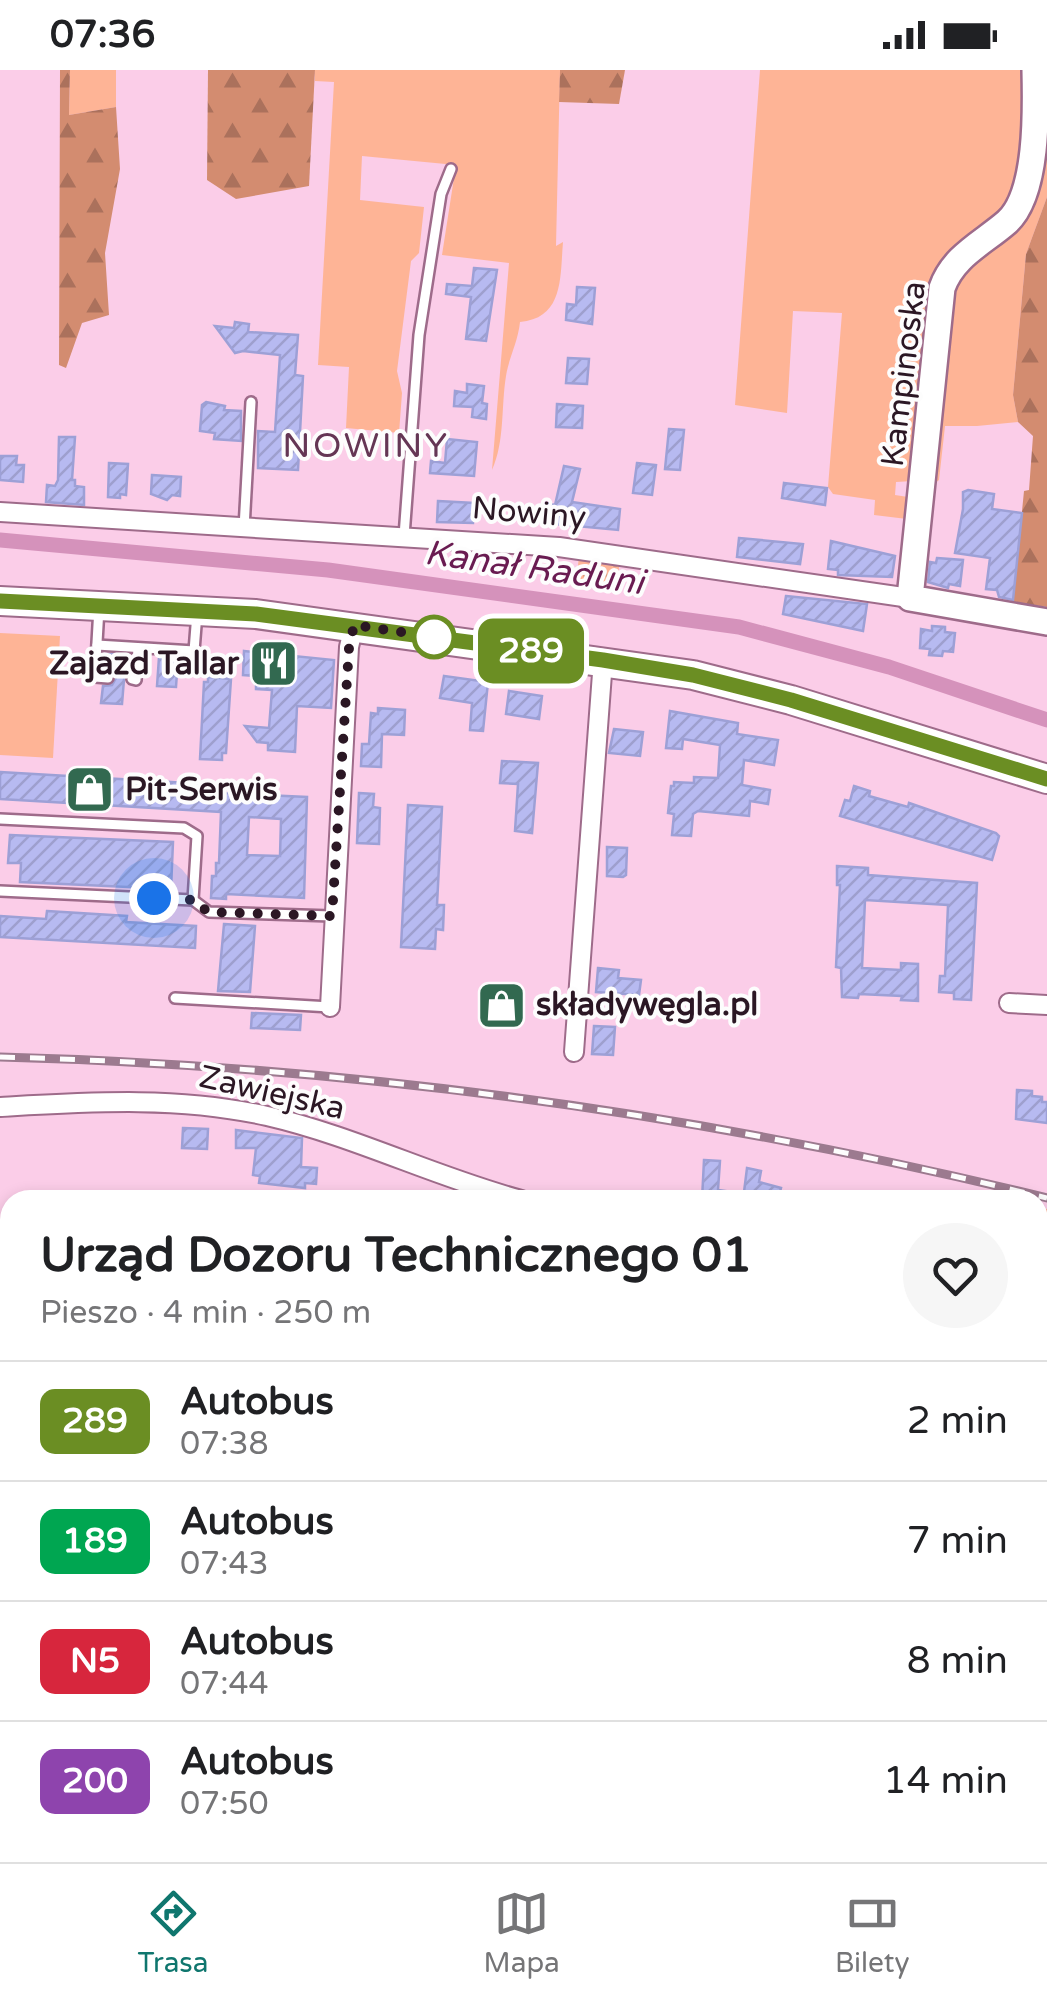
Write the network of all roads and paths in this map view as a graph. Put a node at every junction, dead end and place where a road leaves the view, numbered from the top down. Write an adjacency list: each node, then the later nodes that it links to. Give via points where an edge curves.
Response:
1 (1036, 70): 7 (street, Kampinoska, via 1024,194 1010,220 958,262 942,288)
2 (451, 170): 6 (lane, via 438,209 420,335)
3 (251, 402): 5 (lane)
4 (0, 512): 5 (street, Nowiny)
5 (244, 528): 6 (street, Nowiny)
6 (404, 536): 7 (street, Nowiny, via 558,547)
7 (910, 598): 11 (street, Nowiny)
8 (0, 601): 9 (main road)
9 (99, 605): 10 (main road); 13 (lane)
10 (197, 610): 12 (main road); 14 (lane, via 194,651)
11 (1047, 622)
12 (354, 625): 15 (main road); 22 (street)
13 (97, 646): 14 (lane); 16 (lane, via 95,678)
14 (138, 648): 17 (lane)
15 (603, 660): 18 (main road, via 791,700); 27 (street)
16 (108, 678)
17 (132, 679)
18 (1047, 779)
19 (0, 819): 21 (lane, via 184,828 197,836)
20 (0, 892): 21 (lane)
21 (193, 900): 22 (lane, via 208,912)
22 (332, 916): 26 (street)
23 (174, 998): 26 (lane)
24 (1009, 1003): 25 (street)
25 (1047, 1006)
26 (330, 1007)
27 (574, 1052)
28 (0, 1107): 29 (street, Zawiejska, via 219,1107 318,1131)
29 (466, 1190)

